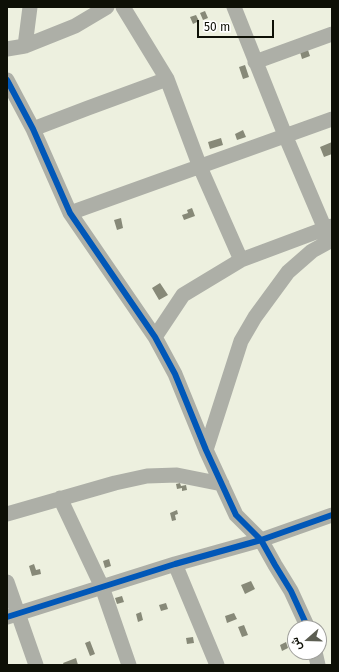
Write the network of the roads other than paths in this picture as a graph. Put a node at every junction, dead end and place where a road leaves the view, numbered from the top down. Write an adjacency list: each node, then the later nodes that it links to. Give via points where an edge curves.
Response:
1 (30, 7): 6 (street)
2 (107, 7): 6 (street, via 75,26)
3 (123, 7): 9 (street)
4 (234, 7): 8 (street)
5 (332, 34): 8 (street)
6 (26, 46): 7 (street)
7 (7, 49)
8 (256, 62): 13 (street)
9 (167, 79): 12 (street); 14 (street)
10 (7, 80): 12 (street)
11 (332, 119): 13 (street)
12 (33, 129): 15 (street)
13 (285, 136): 14 (street); 16 (street)
14 (200, 167): 15 (street); 17 (street)
15 (70, 213): 18 (street)
16 (330, 232): 17 (street); 19 (street, via 288,272 241,341)
17 (241, 260): 18 (street, via 184,295)
18 (155, 337): 19 (street, via 175,374)
19 (206, 450): 20 (street)
20 (222, 484): 21 (street, via 177,475 147,476); 24 (street, via 236,515)
21 (60, 498): 22 (street); 27 (street)
22 (7, 514)
23 (332, 515): 24 (street)
24 (261, 540): 25 (street); 29 (street, via 291,591)
25 (175, 564): 27 (street); 32 (street)
26 (7, 582): 28 (street)
27 (102, 587): 28 (street); 31 (street)
28 (12, 615): 30 (street)
29 (304, 620)
30 (36, 665)
31 (129, 665)
32 (217, 665)

